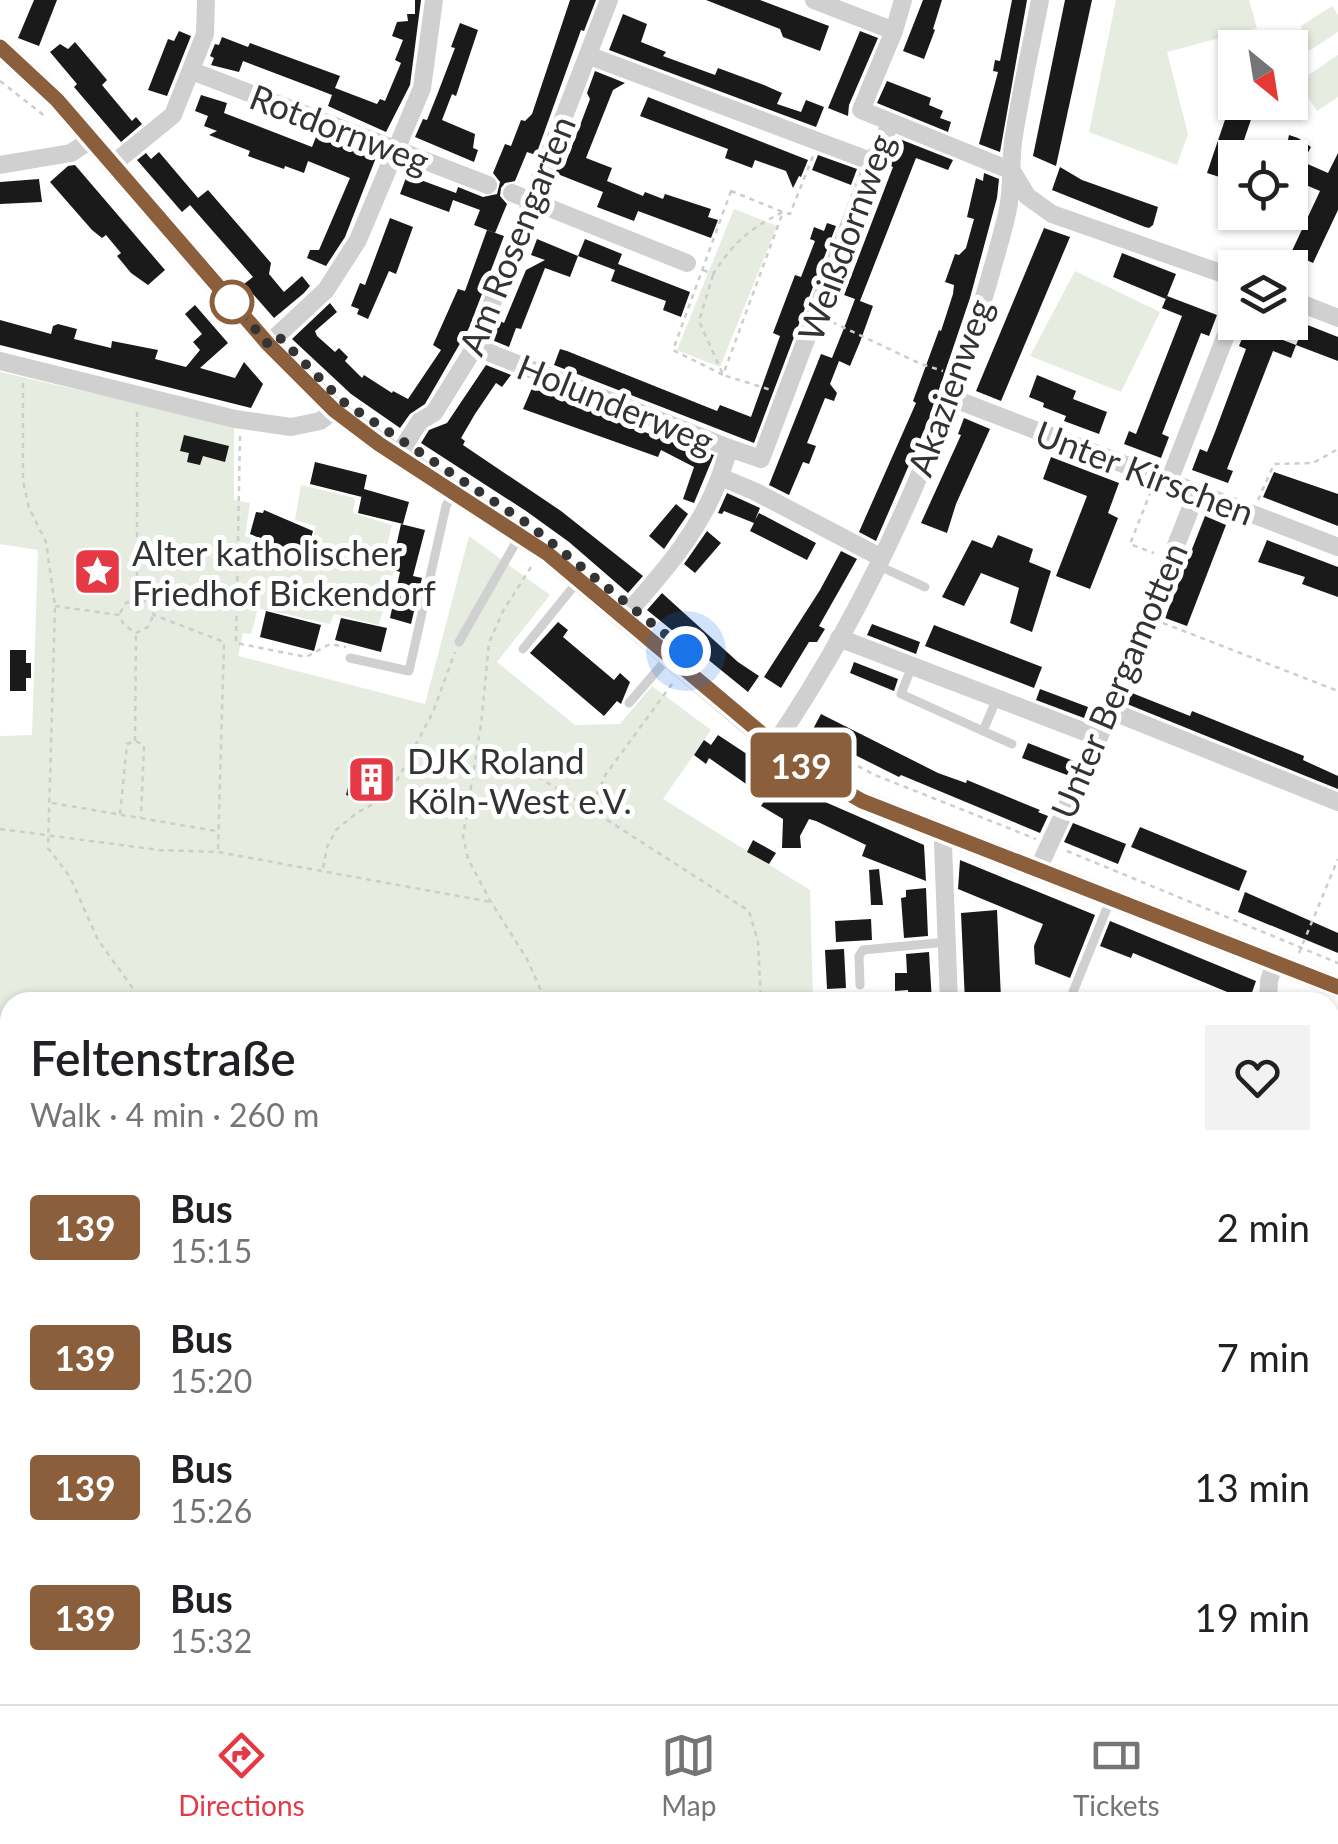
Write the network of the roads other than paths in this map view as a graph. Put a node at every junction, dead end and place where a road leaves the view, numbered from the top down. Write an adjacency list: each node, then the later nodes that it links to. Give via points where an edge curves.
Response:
1 (206, 0): 10 (street, via 205,34)
2 (434, 0): 13 (street, via 422,88)
3 (609, 0): 9 (street, Am Rosengarten)
4 (814, 0): 7 (street)
5 (903, 0): 7 (street, Weißdornweg)
6 (1040, 0): 17 (street, Akazienweg)
7 (894, 31): 11 (street, Weißdornweg, via 861,110)
8 (0, 48): 12 (street)
9 (590, 56): 14 (street); 20 (street, Am Rosengarten)
10 (192, 71): 13 (street, Rotdornweg); 15 (street, via 173,116)
11 (891, 122): 14 (street, Weißdornweg); 17 (street)
12 (92, 140): 15 (street); 16 (street, via 59,156)
13 (398, 150): 18 (street, Rotdornweg); 26 (street, via 345,264)
14 (873, 162): 31 (street, Weißdornweg, via 761,459)
15 (113, 164): 26 (street)
16 (0, 165)
17 (1012, 172): 22 (street, via 1027,196 1052,214); 29 (street, Akazienweg, via 1008,213)
18 (488, 185)
19 (512, 194): 20 (street)
20 (530, 200): 21 (street); 27 (street, Am Rosengarten)
21 (695, 266)
22 (1218, 272)
23 (1308, 306): 24 (street)
24 (1338, 318)
25 (1223, 340): 34 (street)
26 (268, 344): 30 (street)
27 (475, 347): 31 (street, Holunderweg); 32 (street, Am Rosengarten)
28 (0, 361): 30 (street, via 291,428)
29 (952, 398): 34 (street, Unter Kirschen); 39 (street, Akazienweg)
30 (334, 410): 32 (street)
31 (730, 448): 33 (street, Holunderweg)
32 (398, 455): 35 (street)
33 (720, 477): 39 (street, Holunderweg); 42 (street, via 701,521)
34 (1163, 479): 36 (street, Unter Kirschen)
35 (454, 491): 37 (street); 47 (lane, via 410,671)
36 (1197, 492): 38 (street, Unter Kirschen); 51 (street, Unter Bergamotten)
37 (521, 535): 40 (street); 44 (lane)
38 (1338, 548)
39 (878, 561): 41 (lane); 43 (street, Akazienweg)
40 (580, 579): 42 (street); 45 (lane)
41 (925, 587)
42 (622, 619): 46 (street)
43 (839, 638): 48 (street); 54 (street, Akazienweg)
44 (459, 642)
45 (523, 648)
46 (668, 657): 50 (lane); 54 (street)
47 (352, 658)
48 (912, 666): 49 (street); 52 (lane, via 901,694)
49 (997, 698): 52 (lane); 53 (street)
50 (629, 703)
51 (1111, 711): 53 (street, Unter Bergamotten); 56 (street)
52 (983, 731): 55 (lane)
53 (1098, 737): 58 (street, Unter Bergamotten)
54 (777, 740): 57 (street, via 806,769 862,801)
55 (1012, 744)
56 (1338, 802)
57 (946, 833): 58 (street); 60 (street)
58 (1038, 868): 59 (street)
59 (1112, 898): 61 (street); 65 (lane)
60 (946, 942): 62 (lane, via 862,950); 64 (street)
61 (1290, 959): 63 (street); 66 (street, via 1269,981)
62 (860, 985)
63 (1338, 986)
64 (948, 992)
65 (1074, 992)
66 (1268, 992)

